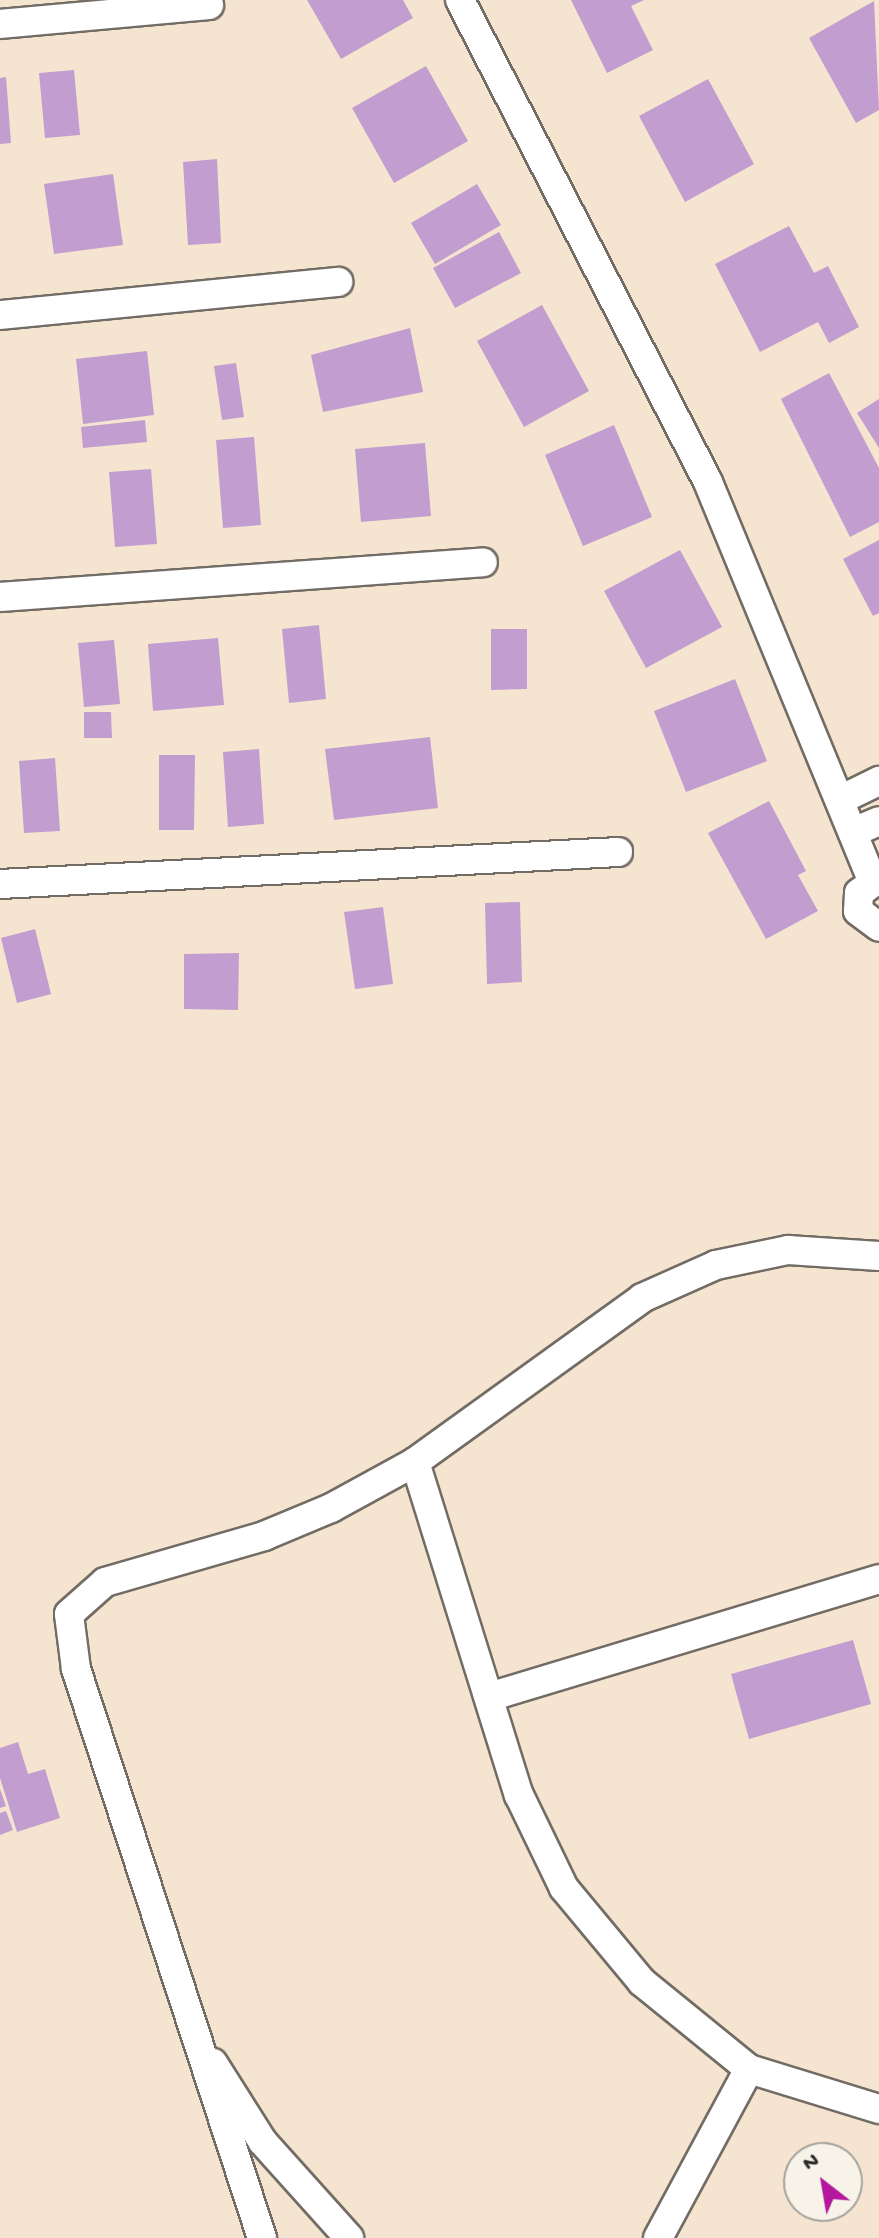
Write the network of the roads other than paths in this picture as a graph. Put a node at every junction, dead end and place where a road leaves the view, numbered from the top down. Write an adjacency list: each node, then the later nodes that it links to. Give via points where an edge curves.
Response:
1 (460, 0): 9 (street, via 708,482)
2 (209, 5): 3 (street)
3 (0, 24)
4 (338, 282): 5 (street)
5 (0, 315)
6 (483, 562): 7 (street)
7 (0, 597)
8 (879, 781): 9 (street)
9 (844, 798): 10 (street)
10 (868, 826): 12 (street)
11 (618, 852): 13 (street)
12 (875, 879): 14 (street, via 859,893 858,911)
13 (0, 884)
14 (879, 927)
15 (879, 1256): 16 (street, via 788,1250 716,1265 642,1298)
16 (415, 1462): 18 (street); 19 (street, via 264,1536 105,1582 69,1614 76,1669)
17 (879, 1579): 18 (street)
18 (492, 1696): 20 (street, via 519,1795 564,1888 642,1982)
19 (189, 2025): 22 (street); 23 (street, via 263,2142)
20 (749, 2069): 21 (street); 24 (street)
21 (879, 2109)
22 (262, 2238)
23 (349, 2238)
24 (658, 2238)

